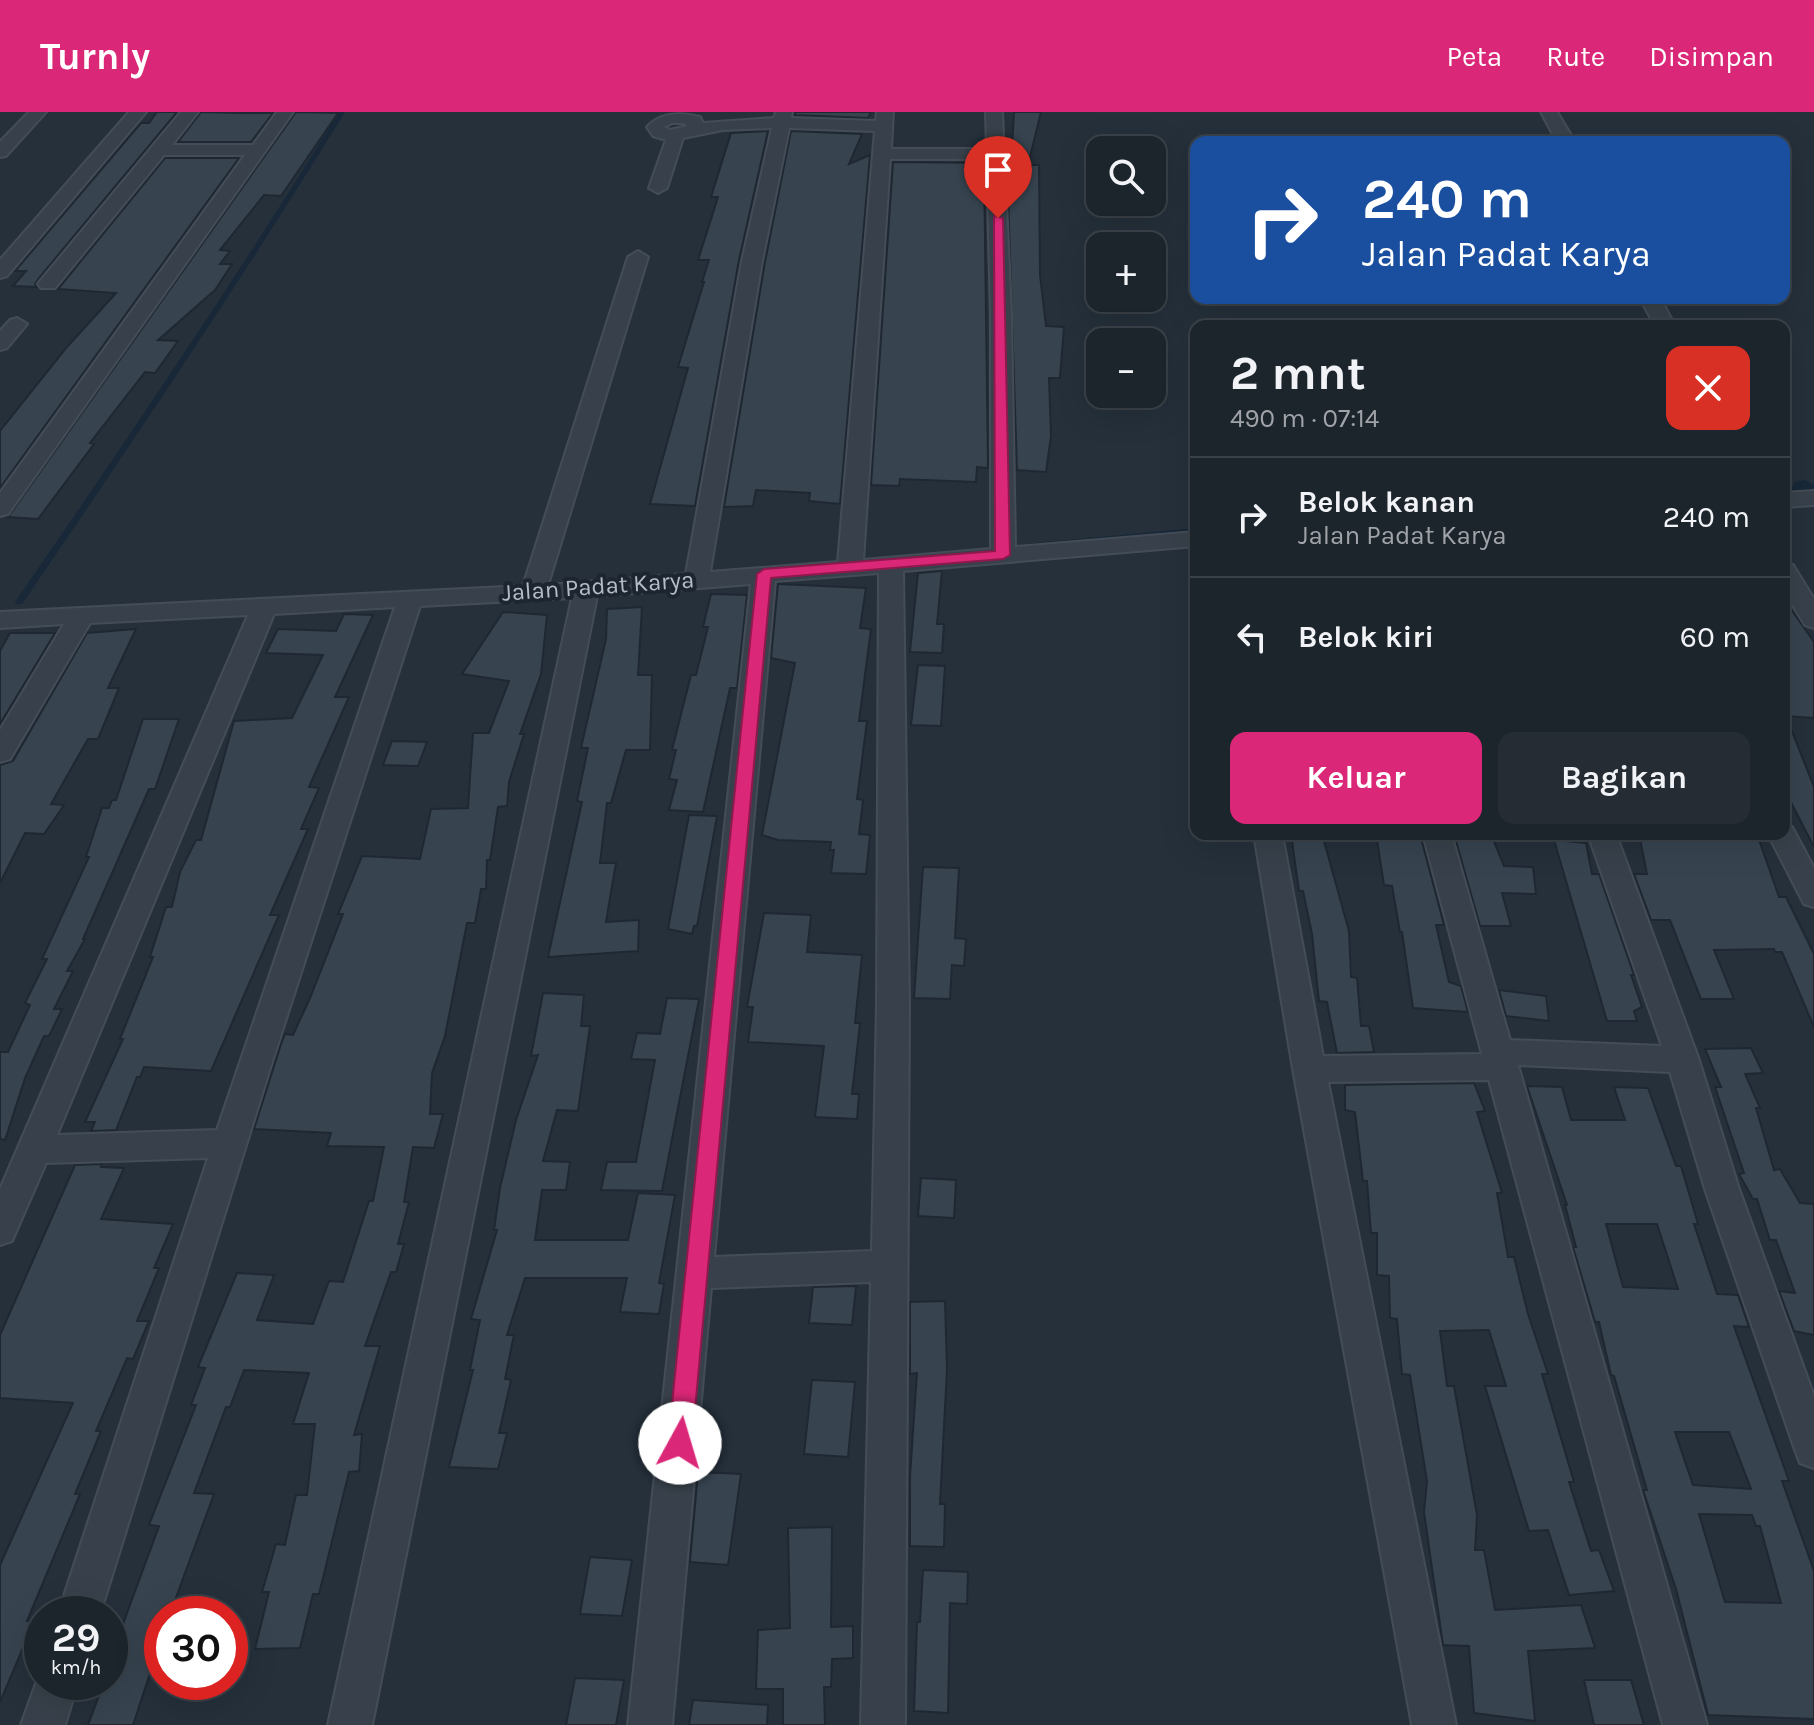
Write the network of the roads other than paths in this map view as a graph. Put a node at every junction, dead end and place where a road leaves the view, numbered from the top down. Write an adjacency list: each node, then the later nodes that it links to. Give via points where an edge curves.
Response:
1 (38, 112): 13 (street)
2 (138, 112): 18 (street)
3 (190, 112): 11 (street)
4 (285, 112): 12 (street)
5 (994, 112): 15 (street)
6 (1549, 112): 10 (street)
7 (783, 118): 8 (street); 9 (street, via 696,128); 30 (street, via 752,261)
8 (884, 119): 14 (street)
9 (679, 122): 16 (street)
10 (1563, 136)
11 (160, 150): 12 (street); 19 (street)
12 (259, 150): 24 (street)
13 (0, 152)
14 (882, 154): 15 (street); 28 (street)
15 (996, 154): 26 (street)
16 (658, 188)
17 (638, 257): 32 (street)
18 (0, 272)
19 (48, 284)
20 (17, 324): 21 (street)
21 (0, 344)
22 (1814, 498): 23 (street)
23 (1790, 500)
24 (0, 509)
25 (1190, 539): 26 (street, Jalan Padat Karya)
26 (1003, 555): 27 (street, Jalan Padat Karya)
27 (891, 564): 28 (street, Jalan Padat Karya); 51 (street)
28 (850, 567): 29 (street, Jalan Padat Karya)
29 (764, 574): 30 (street, Jalan Padat Karya); 52 (street)
30 (697, 579): 33 (street, Jalan Padat Karya)
31 (1790, 580): 38 (street)
32 (534, 584): 33 (street, Jalan Padat Karya); 34 (street, Jalan Padat Karya)
33 (586, 590): 57 (street)
34 (410, 599): 35 (street, Jalan Padat Karya); 48 (street)
35 (264, 607): 36 (street, Jalan Padat Karya); 49 (street)
36 (81, 617): 37 (street, Jalan Padat Karya); 39 (street)
37 (0, 620)
38 (1814, 620)
39 (0, 753)
40 (1269, 840): 47 (street)
41 (1439, 840): 45 (street)
42 (1604, 840): 46 (street)
43 (1785, 840): 44 (street)
44 (1814, 896)
45 (1501, 1060): 46 (street); 47 (street); 61 (street)
46 (1683, 1060): 53 (street, via 1722,1189)
47 (1309, 1069): 60 (street)
48 (230, 1144): 49 (street); 54 (street)
49 (35, 1149): 50 (street)
50 (0, 1230)
51 (888, 1266): 52 (street); 59 (street)
52 (697, 1273): 58 (street)
53 (1814, 1450)
54 (85, 1596)
55 (51, 1700): 56 (street)
56 (43, 1725)
57 (350, 1725)
58 (650, 1725)
59 (883, 1725)
60 (1434, 1725)
61 (1685, 1725)

